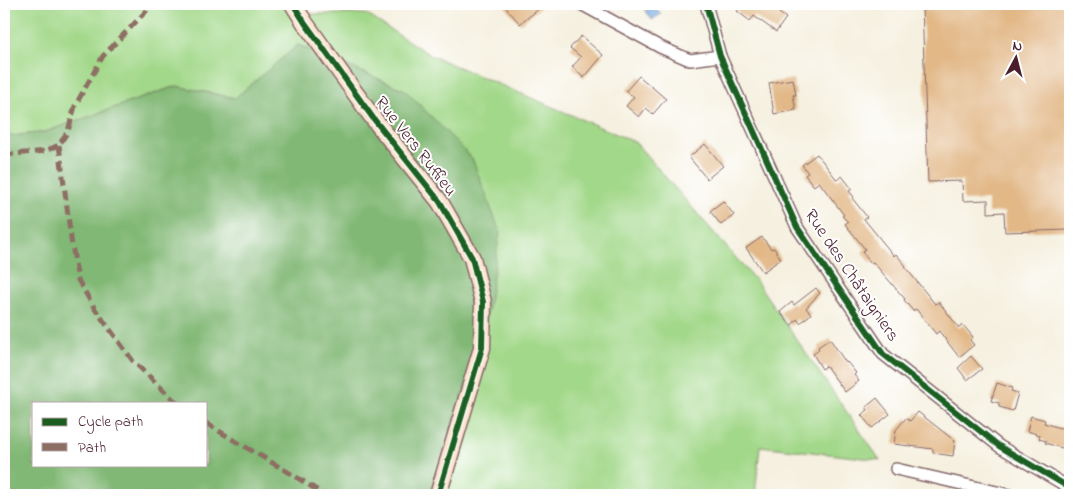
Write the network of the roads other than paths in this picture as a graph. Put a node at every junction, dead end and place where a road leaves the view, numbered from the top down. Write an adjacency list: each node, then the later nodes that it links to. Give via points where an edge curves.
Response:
1 (293, 4): 7 (street, Rue Vers Ruffieu, via 373,118 440,202 472,258 483,302 482,348)
2 (581, 4): 4 (street, via 690,60)
3 (706, 4): 4 (street, Rue des Châtaigniers)
4 (720, 56): 6 (street, Rue des Châtaigniers, via 797,227 883,354 999,446)
5 (896, 469): 8 (street)
6 (1070, 488)
7 (438, 495)
8 (1010, 495)

